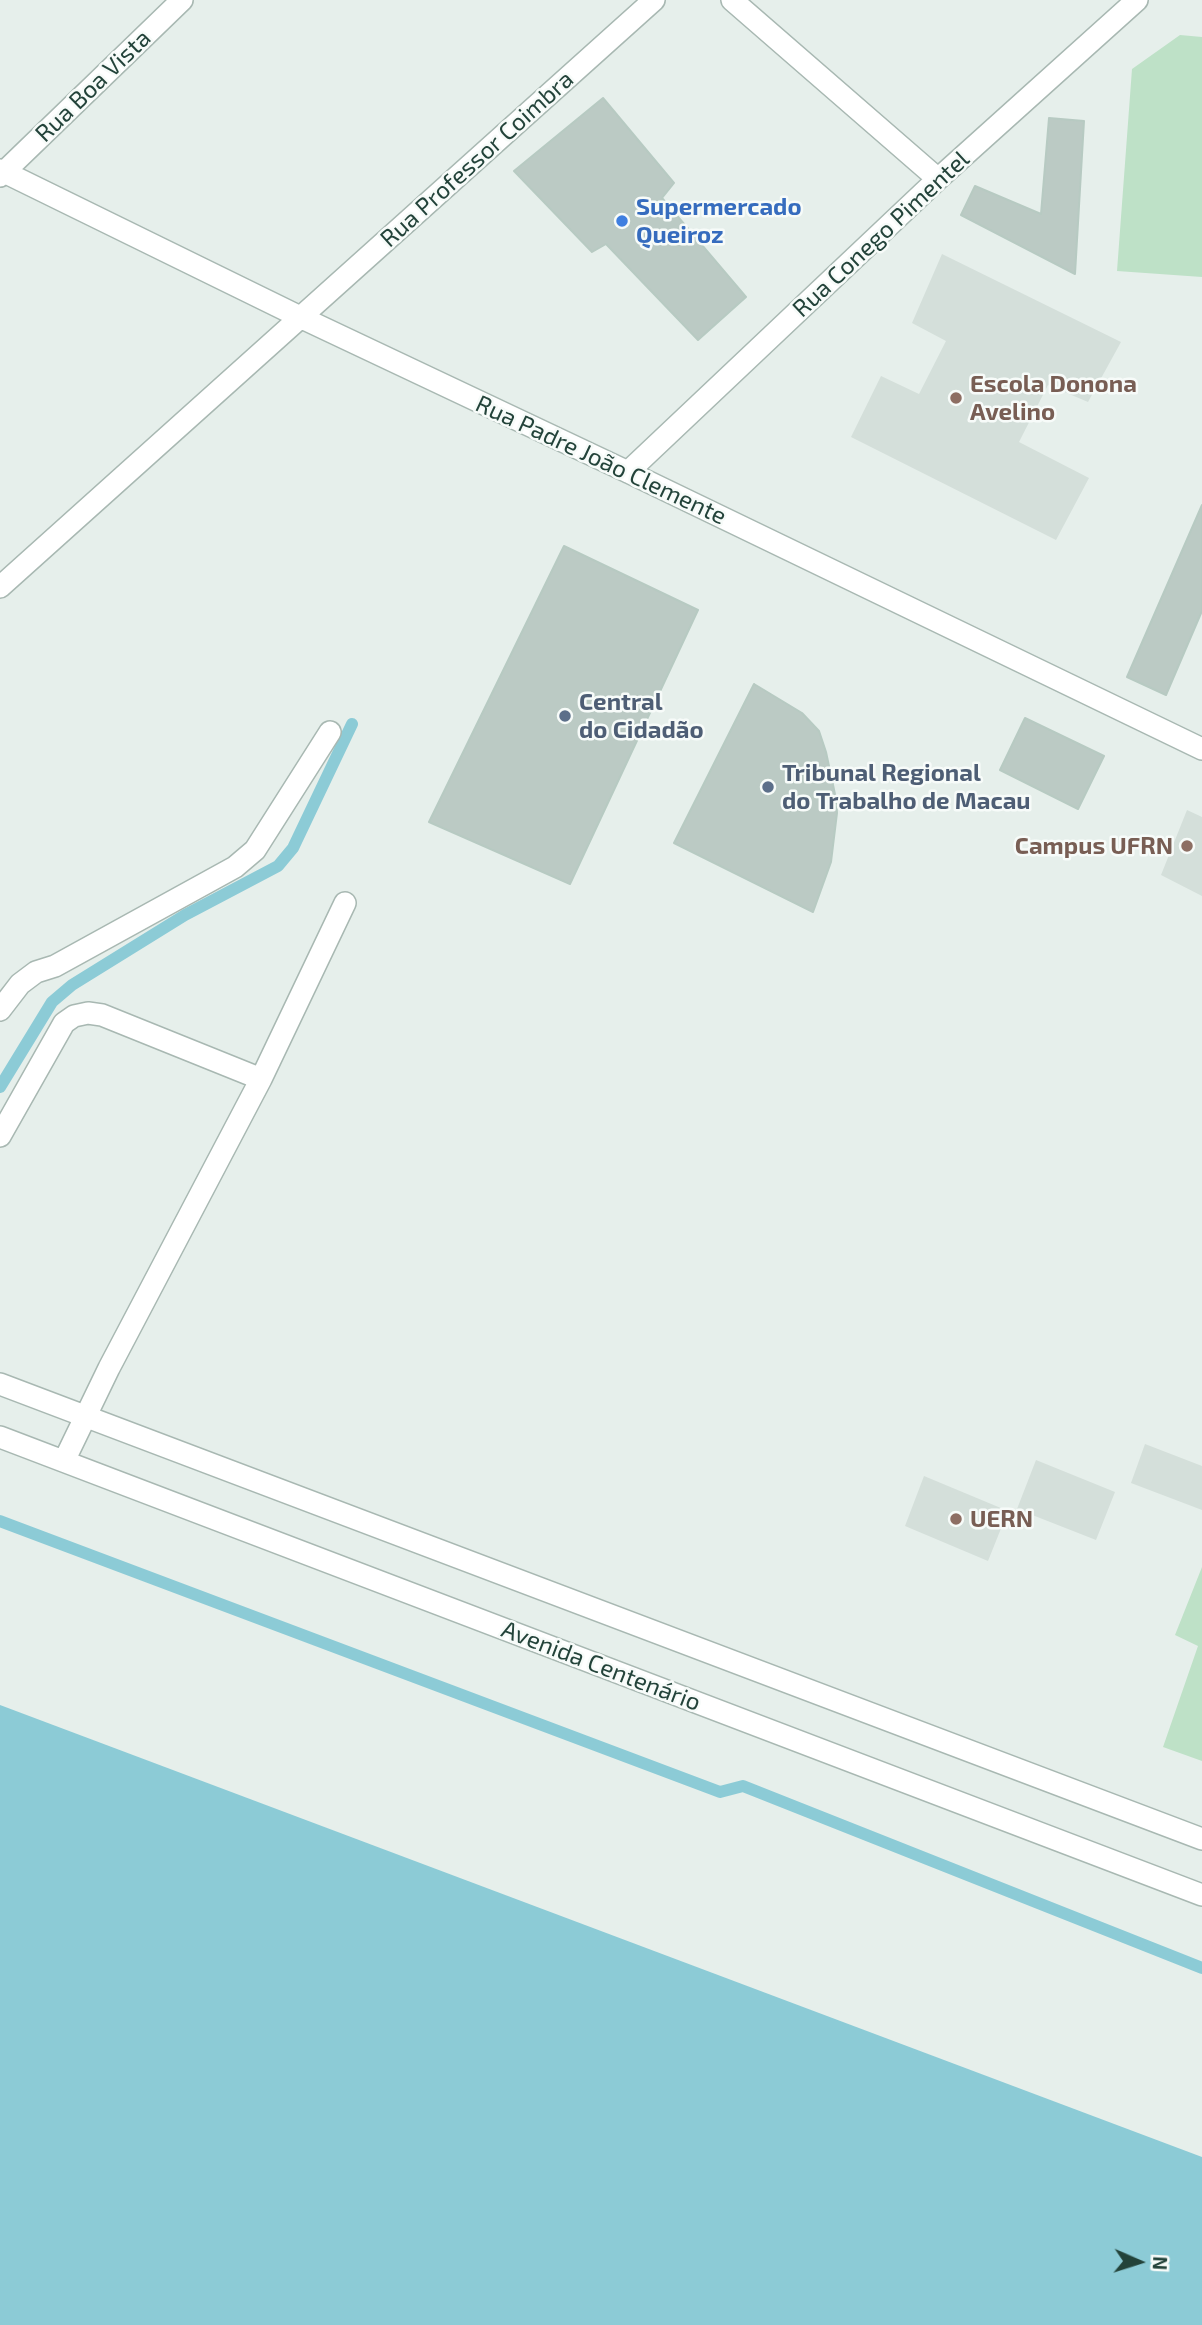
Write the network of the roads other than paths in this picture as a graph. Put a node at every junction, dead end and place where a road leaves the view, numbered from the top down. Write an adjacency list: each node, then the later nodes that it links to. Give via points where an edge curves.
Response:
1 (182, 0): 5 (street, Rua Boa Vista)
2 (654, 0): 7 (street, Rua Professor Coimbra)
3 (732, 0): 6 (street)
4 (1137, 0): 6 (street, Rua Conego Pimentel)
5 (1, 172): 7 (street, Rua Padre João Clemente)
6 (938, 179): 8 (street, Rua Conego Pimentel)
7 (300, 317): 8 (street, Rua Padre João Clemente); 9 (street, Rua Professor Coimbra)
8 (628, 472): 11 (street, Rua Padre João Clemente)
9 (0, 587)
10 (330, 732): 13 (street, via 256,850 175,900 36,972)
11 (1202, 749)
12 (345, 903): 14 (street)
13 (0, 1010)
14 (261, 1079): 15 (street, via 102,1015 74,1016 64,1023); 17 (street)
15 (0, 1136)
16 (0, 1384): 17 (street, Avenida Centenário)
17 (85, 1416): 19 (street); 20 (street, Avenida Centenário)
18 (0, 1437): 19 (street, Avenida Centenário)
19 (64, 1461): 21 (street, Avenida Centenário)
20 (1202, 1839)
21 (1202, 1895)

